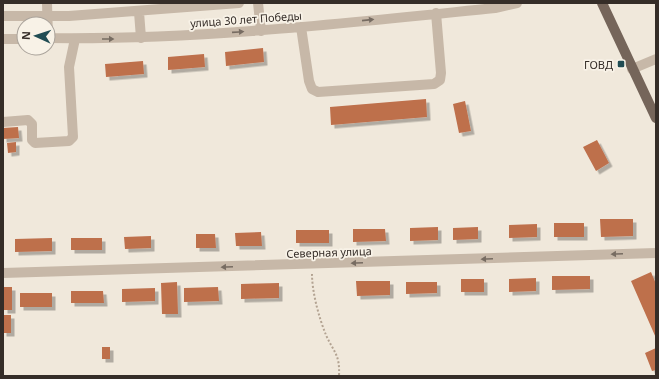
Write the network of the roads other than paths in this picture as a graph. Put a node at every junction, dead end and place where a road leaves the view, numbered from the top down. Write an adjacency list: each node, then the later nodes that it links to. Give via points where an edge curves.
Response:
1 (48, 3): 12 (street)
2 (239, 3): 6 (street, улица 30 лет Победы)
3 (258, 3): 15 (street)
4 (517, 3): 7 (street, улица 30 лет Победы)
5 (602, 3): 22 (main road)
6 (189, 5): 8 (street, улица 30 лет Победы)
7 (497, 5): 9 (street, улица 30 лет Победы)
8 (139, 12): 13 (street, улица 30 лет Победы); 19 (street)
9 (436, 14): 14 (street, улица 30 лет Победы, one-way to 9); 14 (street, via 441,73 440,80 434,84 318,92 312,89 309,81)
10 (3, 16): 11 (street, улица 30 лет Победы)
11 (16, 16)
12 (48, 16)
13 (56, 17)
14 (301, 27): 15 (street, улица 30 лет Победы)
15 (261, 30): 19 (street, улица 30 лет Победы, one-way to 15)
16 (3, 37): 17 (street)
17 (16, 38)
18 (56, 38): 20 (street, улица 30 лет Победы)
19 (141, 38): 20 (street, улица 30 лет Победы, one-way to 19)
20 (72, 39): 24 (street, via 69,67 73,137 69,141 35,143 32,140 32,124 28,120)
21 (656, 59): 22 (street)
22 (632, 69): 23 (main road)
23 (656, 118)
24 (3, 122)
25 (656, 253): 26 (street, Северная улица, one-way to 26)
26 (3, 273)

